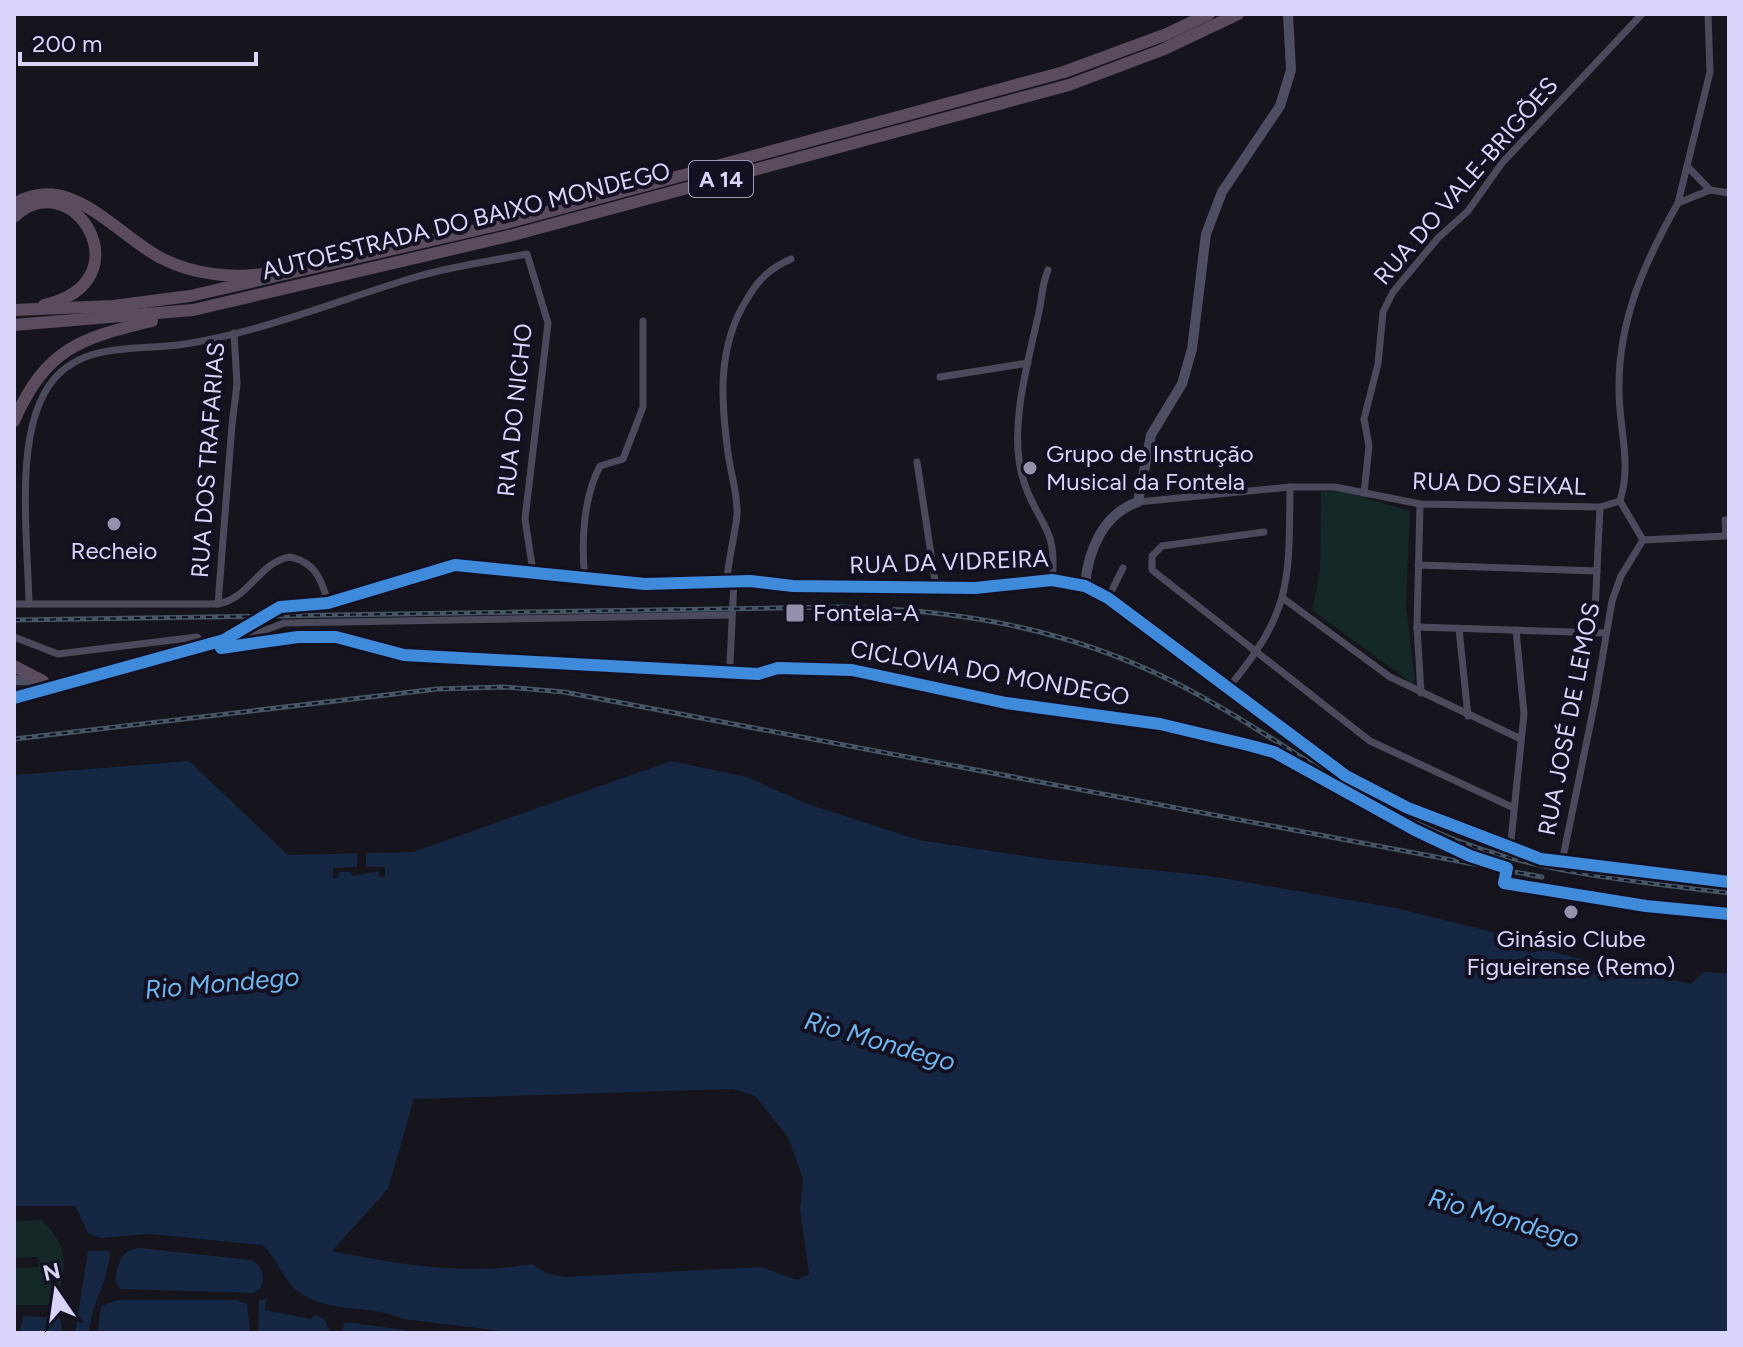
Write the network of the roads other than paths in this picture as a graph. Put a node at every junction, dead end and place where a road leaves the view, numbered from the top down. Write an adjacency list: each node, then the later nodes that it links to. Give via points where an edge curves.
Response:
1 (1209, 14): 14 (highway, AUTOESTRADA DO BAIXO MONDEGO / A 14, via 1064,72 510,222)
2 (1238, 14): 17 (highway, AUTOESTRADA DO BAIXO MONDEGO / A 14, via 1069,85 513,235)
3 (1288, 14): 28 (street, via 1291,70 1280,106 1222,192 1206,234 1192,349 1182,384 1151,435)
4 (1642, 14): 26 (street, RUA DO VALE-BRIGÕES, via 1502,163 1468,211 1393,292 1383,312 1378,364 1364,419 1369,446)
5 (1708, 14): 6 (street, via 1710,72)
6 (1687, 166): 7 (street); 9 (street)
7 (1710, 190): 8 (street); 9 (street)
8 (1729, 193)
9 (1678, 203): 27 (street, via 1631,298 1621,345 1619,392 1627,460)
10 (14, 204): 14 (highway, via 38,194 62,195 150,252 194,270 230,276)
11 (14, 217): 16 (highway, via 38,204 60,204 80,214 94,239 96,264 84,286 67,298)
12 (527, 254): 20 (street, RUA DOS TRAFARIAS, via 422,275); 37 (street, RUA DO NICHO, via 548,323 525,519)
13 (791, 259): 40 (street, via 765,274 752,291 725,351 726,438 737,514)
14 (341, 261): 16 (highway, AUTOESTRADA DO BAIXO MONDEGO / A 14, via 190,296)
15 (1048, 270): 21 (street)
16 (18, 310)
17 (193, 310): 19 (highway, AUTOESTRADA DO BAIXO MONDEGO / A 14); 23 (highway, via 112,328 77,343 47,367)
18 (643, 321): 38 (street, via 643,407 623,459 600,466 593,480 582,550)
19 (19, 324)
20 (234, 333): 47 (street, via 81,357 55,378 35,409 27,447); 48 (street, RUA DOS TRAFARIAS, via 236,411)
21 (1028, 363): 22 (street); 39 (street, via 1021,416 1022,472 1046,521 1055,555)
22 (940, 377)
23 (14, 421)
24 (917, 462): 42 (street)
25 (1290, 487): 26 (street, RUA DO SEIXAL); 28 (street, RUA DO SEIXAL); 44 (street)
26 (1364, 493): 29 (street, RUA DO SEIXAL)
27 (1620, 501): 30 (street, RUA DO SEIXAL); 33 (street)
28 (1138, 502): 41 (street, via 1121,508 1104,526)
29 (1420, 504): 30 (street, RUA DO SEIXAL); 34 (street)
30 (1600, 507): 36 (street)
31 (1725, 520): 33 (street, via 1726,536)
32 (1264, 532): 58 (street, via 1166,544 1151,562 1157,577)
33 (1643, 540): 55 (street, RUA JOSÉ DE LEMOS, via 1621,576)
34 (1418, 565): 36 (street); 50 (street)
35 (1123, 568): 43 (street)
36 (1597, 571): 54 (street)
37 (533, 572): 38 (street, RUA DA VIDREIRA); 45 (street, RUA DA VIDREIRA, via 455,565)
38 (585, 579): 40 (street, RUA DA VIDREIRA, via 645,584)
39 (1052, 580): 41 (street, RUA DA VIDREIRA); 42 (street, RUA DA VIDREIRA)
40 (730, 581): 42 (street, RUA DA VIDREIRA); 49 (street)
41 (1085, 586): 43 (street, RUA DA VIDREIRA)
42 (936, 587)
43 (1108, 598): 64 (street, RUA DA VIDREIRA)
44 (1284, 599): 58 (street); 65 (street, via 1390,677)
45 (328, 603): 48 (street, via 313,567 290,557 268,566 236,598); 53 (street, RUA DA VIDREIRA, via 273,609)
46 (14, 604): 47 (street)
47 (29, 604): 48 (street)
48 (218, 604)
49 (731, 615): 53 (street, via 284,623 250,636); 59 (street)
50 (1417, 627): 51 (street); 65 (street)
51 (1459, 629): 52 (street); 67 (street)
52 (1516, 630): 54 (street); 68 (street, via 1524,714)
53 (239, 633): 57 (street, RUA DA VIDREIRA)
54 (1594, 633): 55 (street)
55 (1604, 633): 71 (street, RUA JOSÉ DE LEMOS)
56 (14, 637): 57 (street, via 58,654 197,637)
57 (205, 646): 63 (street, RUA DA VIDREIRA)
58 (1257, 653): 64 (street); 69 (street, via 1370,741)
59 (730, 663)
60 (14, 666): 61 (highway)
61 (43, 681): 62 (street); 63 (street)
62 (14, 682): 66 (street)
63 (63, 682): 66 (street)
64 (1229, 687): 70 (street, RUA DA VIDREIRA, via 1346,776)
65 (1421, 693): 67 (street)
66 (14, 696)
67 (1468, 716): 68 (street)
68 (1521, 739): 69 (street)
69 (1514, 808): 70 (street)
70 (1510, 850): 71 (street, RUA DA VIDREIRA)
71 (1562, 862): 72 (street, RUA DA VIDREIRA)
72 (1729, 882)

